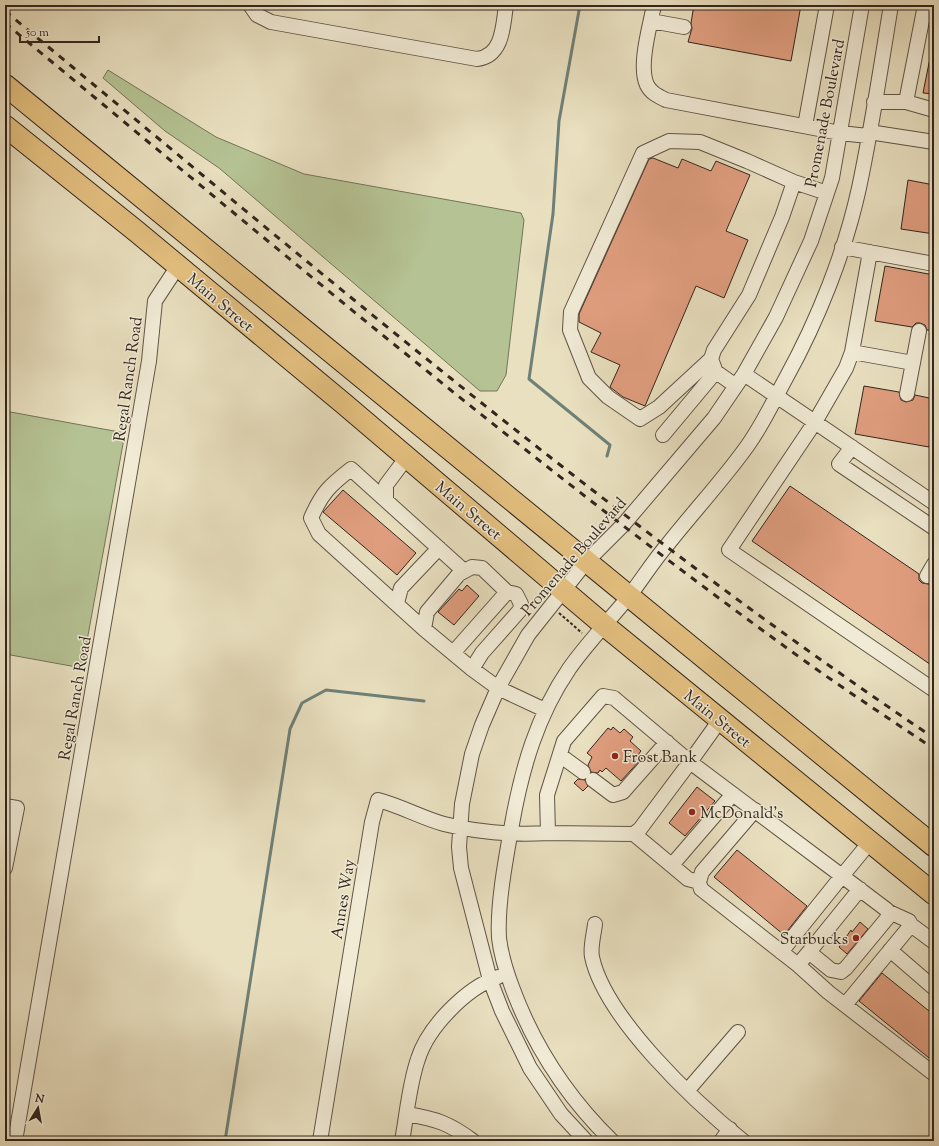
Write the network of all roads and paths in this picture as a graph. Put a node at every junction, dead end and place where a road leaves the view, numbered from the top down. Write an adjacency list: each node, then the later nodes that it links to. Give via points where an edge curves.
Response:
1 (250, 5): 2 (street, via 257,15 271,22 477,59 492,54 498,46)
2 (506, 5)
3 (654, 5): 8 (street)
4 (827, 5): 15 (street)
5 (862, 5): 16 (street, Promenade Boulevard)
6 (891, 5): 11 (street)
7 (924, 5): 12 (street)
8 (651, 21): 9 (street); 15 (street, via 643,65 647,86 655,95 666,100)
9 (684, 26)
10 (5, 85): 41 (highway, Main Street)
11 (874, 102): 12 (street); 17 (street)
12 (906, 102): 13 (street)
13 (934, 110)
14 (5, 126): 24 (highway, Main Street)
15 (805, 126): 16 (street)
16 (840, 133): 17 (street); 20 (street, Promenade Boulevard)
17 (869, 134): 18 (street); 21 (street, via 859,189)
18 (934, 142)
19 (794, 182): 20 (street); 27 (street, via 749,295 714,350); 27 (street, via 700,142 669,141 643,153 630,180 571,312 570,330 589,378 608,397 640,419 659,407)
20 (827, 193): 30 (street, Promenade Boulevard, via 808,248 776,317)
21 (842, 247): 22 (street); 32 (street, via 811,331)
22 (870, 252): 23 (street); 26 (street)
23 (934, 264)
24 (178, 266): 36 (highway, Main Street); 92 (street, Regal Ranch Road, via 155,301 149,360)
25 (919, 331): 28 (street)
26 (852, 352): 28 (street); 33 (street, via 846,368)
27 (711, 360): 29 (street)
28 (913, 363): 31 (street)
29 (717, 375): 30 (street); 34 (street, via 713,375)
30 (740, 380): 32 (street); 41 (street, Promenade Boulevard, via 714,418 623,525)
31 (907, 394)
32 (776, 396): 33 (street); 45 (street, via 750,443)
33 (815, 422): 35 (street); 54 (street, via 729,550)
34 (663, 435)
35 (852, 447): 38 (street); 39 (street, via 839,464)
36 (407, 457): 37 (street, via 386,485); 43 (highway, Main Street)
37 (386, 500): 40 (street); 46 (street, via 351,469 330,485 320,498 311,518 319,534)
38 (934, 503)
39 (934, 528)
40 (439, 548): 42 (street); 46 (street, via 401,588)
41 (586, 562): 43 (street, Promenade Boulevard); 45 (highway, Main Street)
42 (464, 571): 44 (street, via 472,567 482,568); 49 (street, via 427,612)
43 (563, 589): 48 (highway, Main Street); 53 (street, Promenade Boulevard, via 528,635)
44 (507, 592): 51 (street); 52 (street, via 516,594 521,604 520,610 482,653)
45 (629, 596): 48 (street); 68 (highway, Main Street)
46 (397, 602): 49 (street)
47 (557, 611): 50 (path)
48 (604, 625): 55 (street, via 569,669); 56 (highway, Main Street)
49 (424, 629): 51 (street)
50 (584, 634)
51 (453, 653): 52 (street)
52 (472, 669): 53 (street)
53 (498, 688): 55 (street); 63 (street, Promenade Boulevard, via 472,754)
54 (934, 690)
55 (545, 710): 64 (street, via 527,753)
56 (720, 720): 59 (street); 67 (highway, Main Street)
57 (667, 742): 58 (street, via 623,792 612,795); 58 (street, via 614,698 603,696 564,740); 59 (street)
58 (561, 756): 65 (street, via 547,796)
59 (690, 762): 60 (street); 66 (street)
60 (733, 794): 62 (street); 69 (street)
61 (5, 806): 70 (street, via 17,808)
62 (754, 810): 71 (street); 72 (street, via 702,872)
63 (459, 827): 64 (street, Annes Way); 84 (street, Promenade Boulevard, via 461,868); 93 (street, Annes Way, via 378,800 372,822)
64 (511, 833): 65 (street, Annes Way); 83 (street, via 499,936)
65 (548, 833): 66 (street, Annes Way)
66 (634, 834): 69 (street)
67 (870, 842): 71 (street); 74 (highway, Main Street)
68 (934, 846)
69 (672, 866): 72 (street, via 688,879)
70 (5, 868)
71 (842, 876): 73 (street); 80 (street)
72 (699, 882): 80 (street, via 701,889)
73 (860, 889): 75 (street); 81 (street)
74 (934, 894)
75 (887, 911): 77 (street, via 909,921); 81 (street, via 889,916 840,972 830,970)
76 (595, 924): 89 (street, via 592,956 602,986 643,1045)
77 (911, 925): 78 (street); 79 (street)
78 (934, 942)
79 (890, 950): 85 (street); 86 (street)
80 (781, 952): 82 (street)
81 (809, 952): 82 (street)
82 (798, 965): 86 (street)
83 (507, 974): 84 (street); 97 (street, via 530,1030 553,1073)
84 (490, 980): 90 (street, via 459,1002 428,1039 418,1058); 96 (street, Promenade Boulevard, via 530,1068 561,1114)
85 (934, 988)
86 (845, 1005): 88 (street)
87 (738, 1032): 89 (street)
88 (934, 1074)
89 (687, 1091): 91 (street)
90 (406, 1114): 94 (street); 95 (street, via 442,1121)
91 (730, 1129): 98 (street); 99 (street)
92 (15, 1141)
93 (320, 1141)
94 (402, 1141)
95 (473, 1141)
96 (586, 1141)
97 (612, 1141)
98 (721, 1141)
99 (743, 1141)

